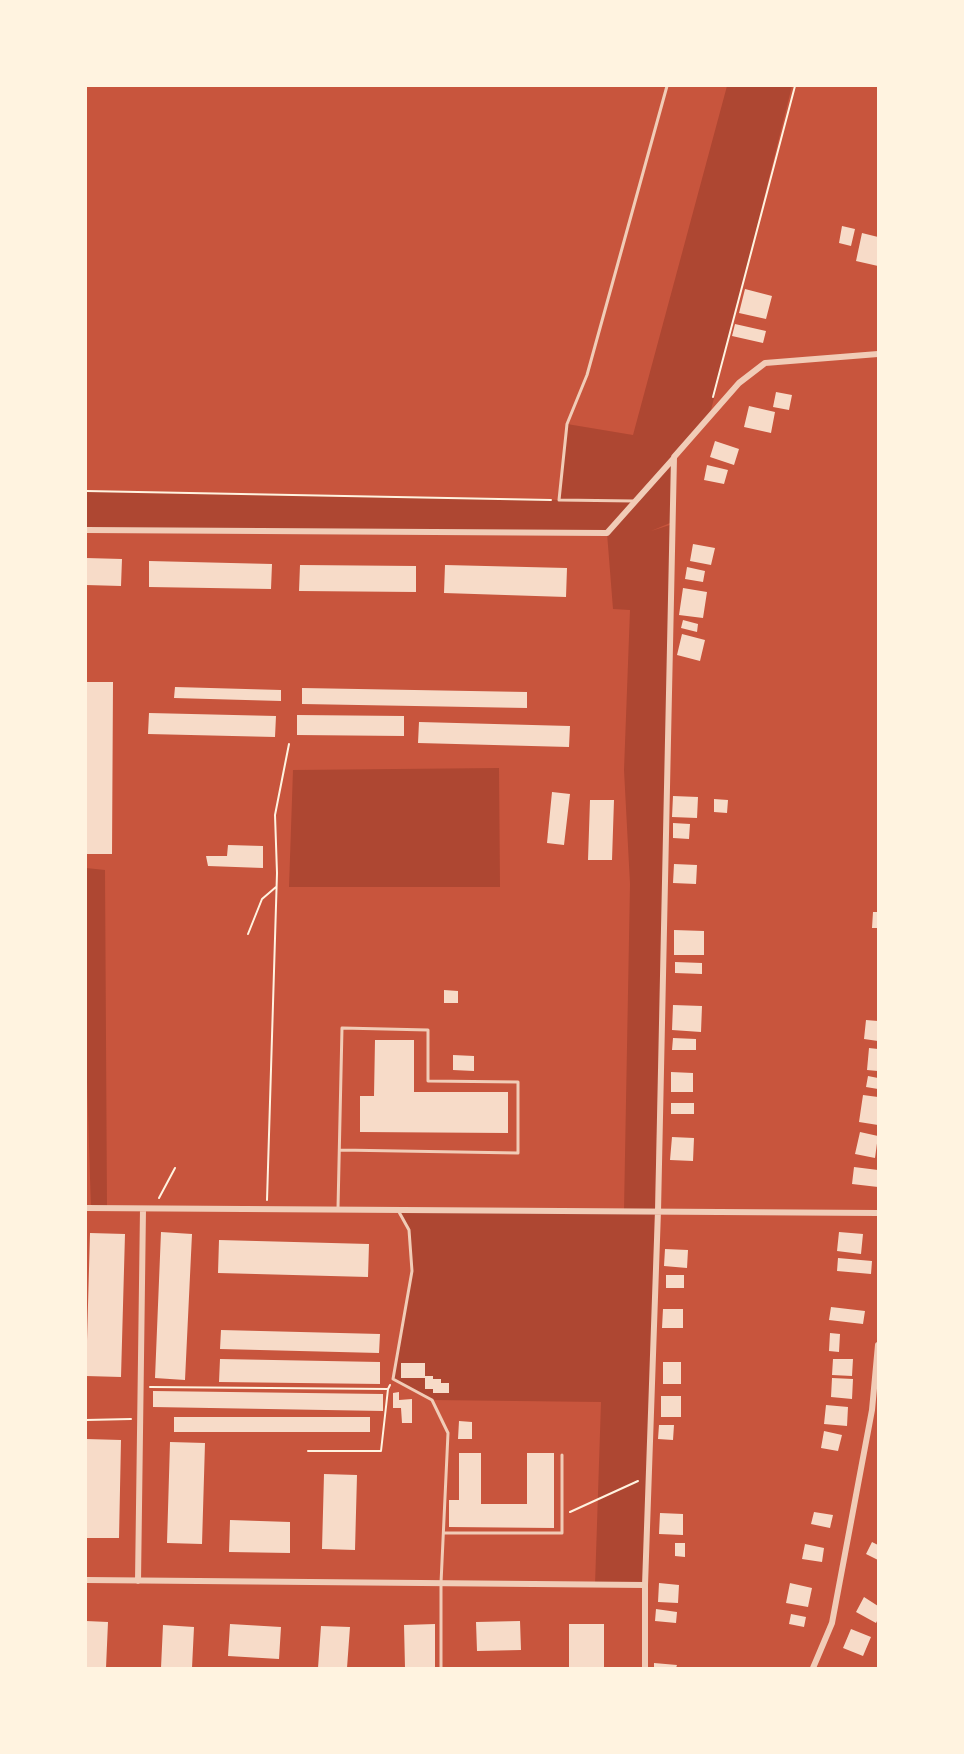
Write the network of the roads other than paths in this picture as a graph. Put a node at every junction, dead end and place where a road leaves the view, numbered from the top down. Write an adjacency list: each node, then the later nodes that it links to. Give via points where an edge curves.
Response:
1 (667, 86): 4 (lane, via 587,375 567,424 559,500)
2 (879, 354): 3 (street, via 765,363 739,383)
3 (674, 457): 4 (street); 11 (street)
4 (635, 501): 5 (street, via 607,533)
5 (86, 530)
6 (340, 1150): 6 (lane, via 342,1028 428,1030 428,1081 518,1082 518,1153); 9 (lane)
7 (86, 1208): 8 (street)
8 (143, 1209): 9 (street); 17 (street)
9 (338, 1210): 10 (street)
10 (398, 1210): 11 (street); 15 (lane, via 409,1230 412,1270 393,1379 432,1400 448,1433)
11 (658, 1211): 12 (street); 19 (street)
12 (879, 1213)
13 (879, 1345): 22 (street, via 872,1410 832,1623)
14 (562, 1455): 15 (lane, via 562,1533)
15 (444, 1533): 18 (lane)
16 (86, 1580): 17 (street)
17 (138, 1581): 18 (street)
18 (441, 1583): 19 (street); 20 (lane)
19 (645, 1586): 21 (street)
20 (441, 1668)
21 (645, 1668)
22 (813, 1668)

